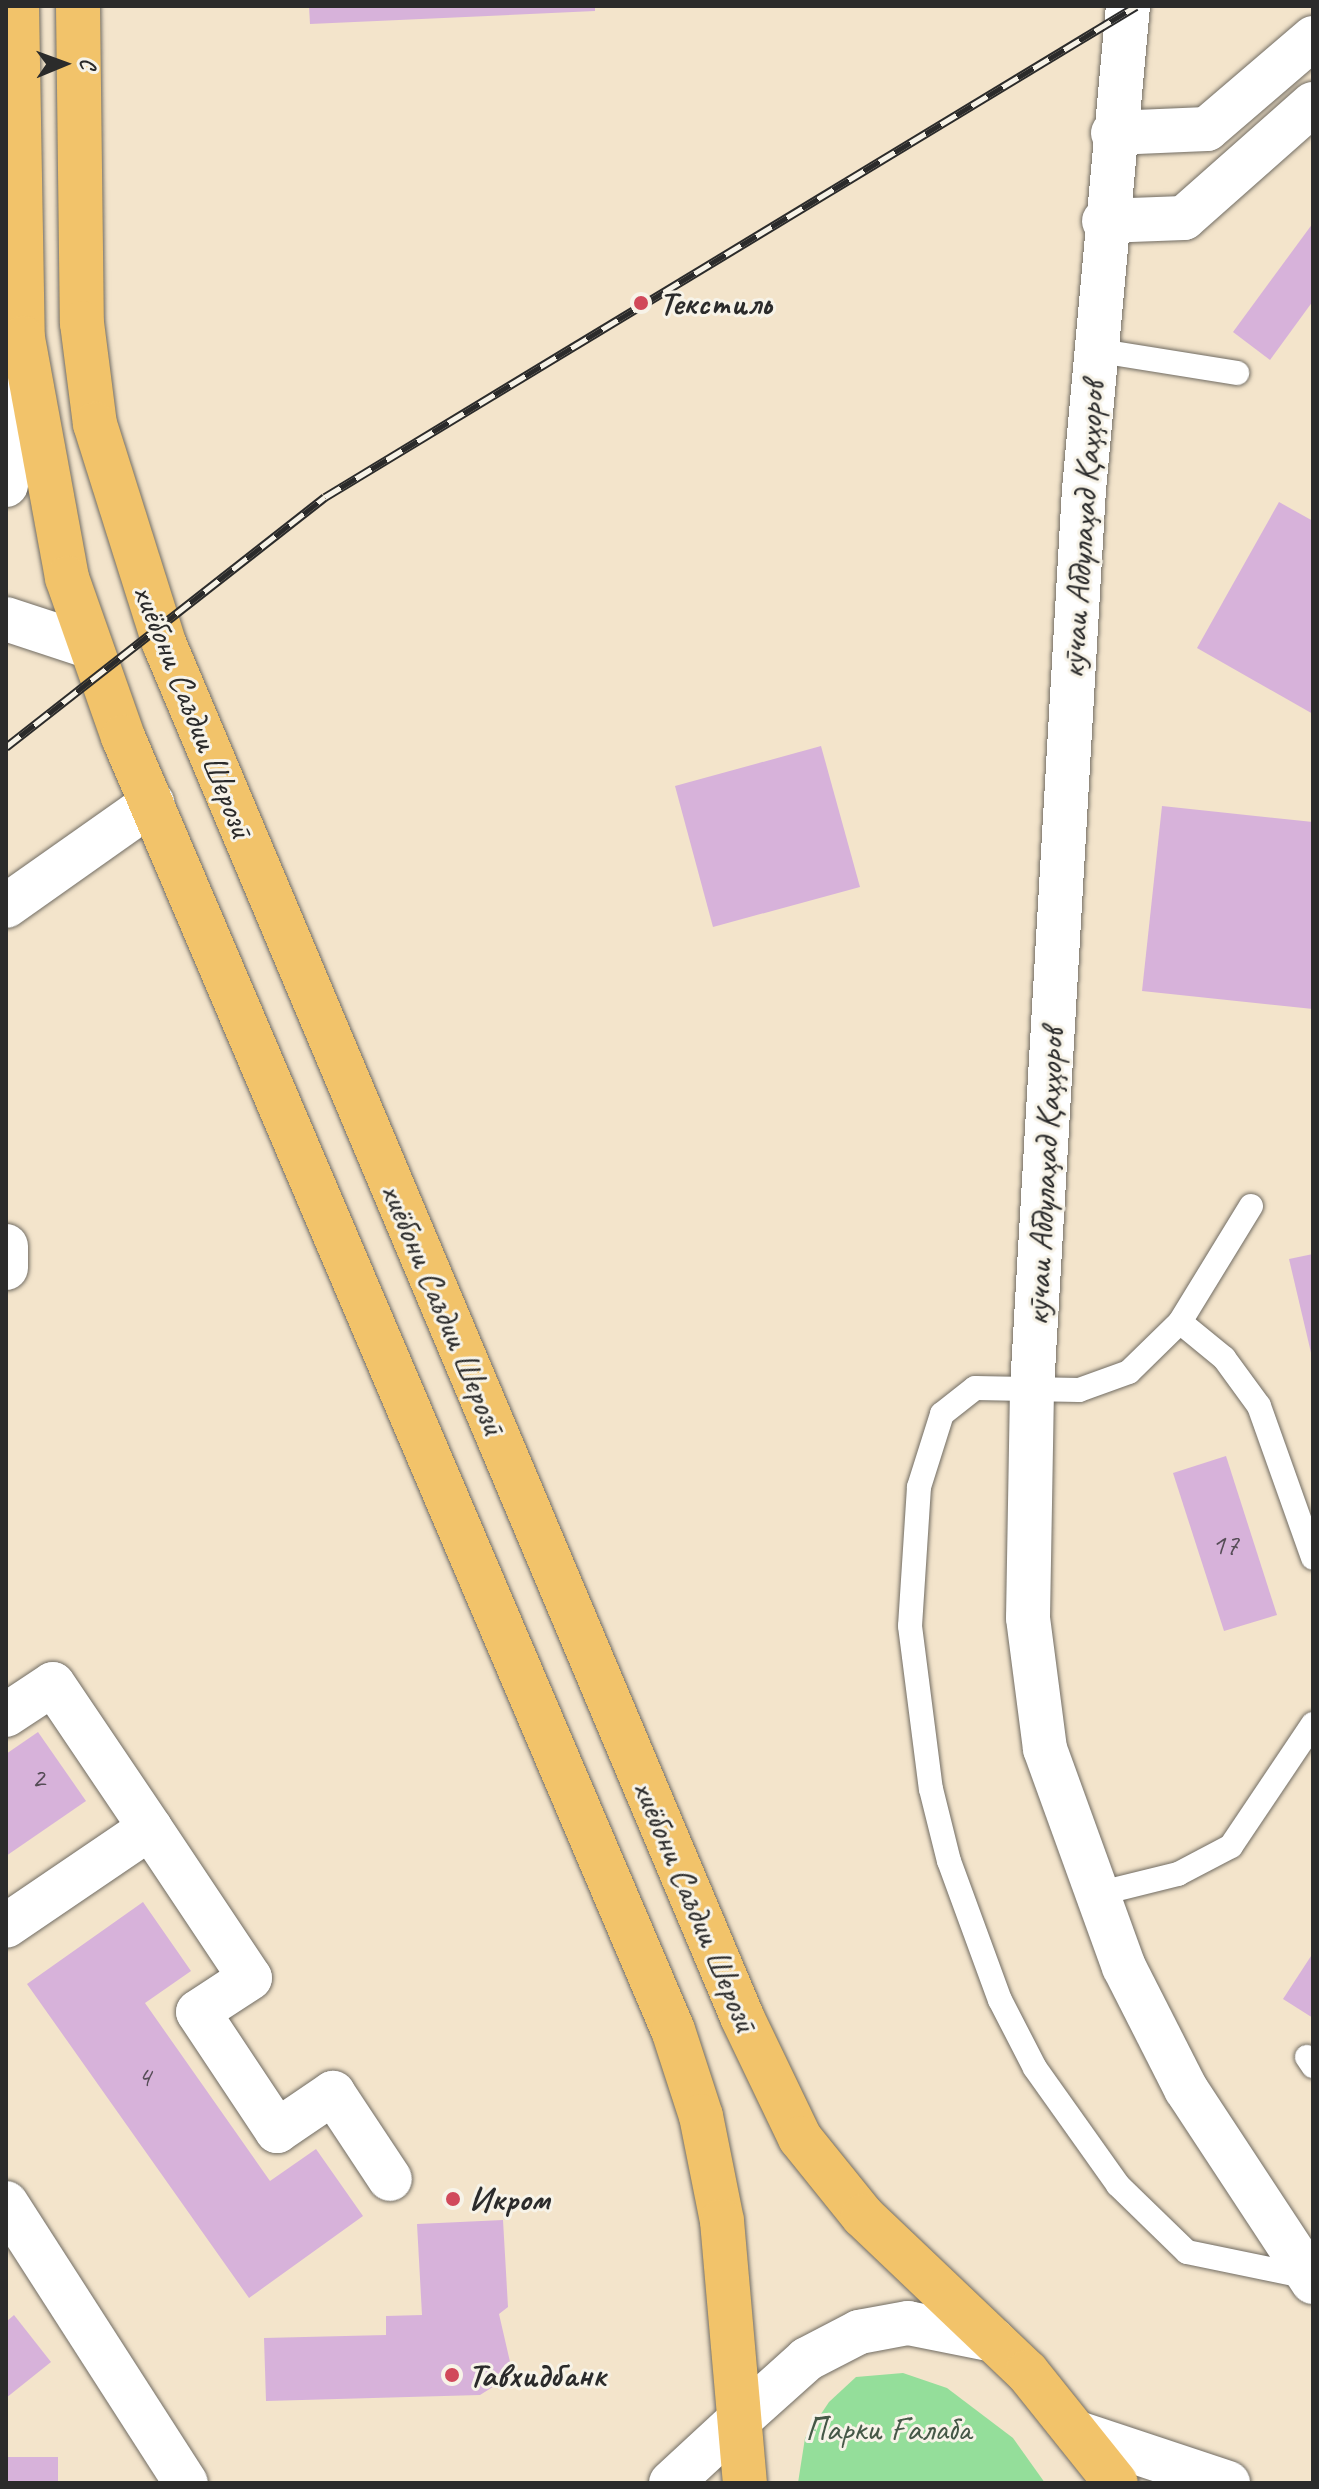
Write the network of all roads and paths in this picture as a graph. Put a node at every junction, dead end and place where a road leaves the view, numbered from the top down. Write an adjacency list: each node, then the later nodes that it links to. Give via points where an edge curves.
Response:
1 (17, 6): 8 (highway, хиёбони Саъдии Шерозӣ)
2 (78, 6): 31 (highway, хиёбони Саъдии Шерозӣ, via 82,323 95,424 164,643 778,2094 840,2191)
3 (1128, 6): 6 (street, кӯчаи Абдулаҳад Қаҳҳоров)
4 (1313, 38): 6 (street, via 1207,129)
5 (1313, 104): 7 (street, via 1184,218)
6 (1113, 133): 7 (street, кӯчаи Абдулаҳад Қаҳҳоров)
7 (1104, 221): 10 (street, кӯчаи Абдулаҳад Қаҳҳоров)
8 (14, 255): 9 (highway, хиёбони Саъдии Шерозӣ)
9 (23, 338): 12 (street); 14 (highway, хиёбони Саъдии Шерозӣ, via 67,578)
10 (1094, 350): 11 (lane); 21 (street, кӯчаи Абдулаҳад Қаҳҳоров)
11 (1237, 373)
12 (6, 485)
13 (6, 619): 14 (street)
14 (88, 646): 15 (highway, хиёбони Саъдии Шерозӣ)
15 (152, 803): 16 (street); 32 (highway, хиёбони Саъдии Шерозӣ, via 673,2030 701,2116 722,2221)
16 (6, 906)
17 (1251, 1206): 20 (lane)
18 (6, 1246): 19 (street)
19 (6, 1268)
20 (1180, 1322): 21 (lane, via 1152,1355 1106,1384); 22 (lane, via 1224,1358 1259,1406)
21 (1032, 1389): 26 (street, кӯчаи Абдулаҳад Қаҳҳоров, via 1027,1547 1035,1693 1045,1749); 30 (lane, via 975,1388 942,1414 928,1444 910,1626 931,1789 973,1935 1035,2068 1118,2185 1187,2252)
22 (1313, 1558)
23 (6, 1715): 25 (street, via 53,1684)
24 (1313, 1724): 26 (lane, via 1231,1846 1208,1863)
25 (150, 1828): 27 (street); 28 (street, via 250,1978 198,2012 277,2131 333,2093)
26 (1093, 1895): 30 (street, кӯчаи Абдулаҳад Қаҳҳоров, via 1186,2089)
27 (6, 1926)
28 (390, 2179)
29 (6, 2203): 34 (street)
30 (1311, 2279)
31 (993, 2340): 32 (street, via 908,2323 859,2332 807,2359); 33 (highway, хиёбони Саъдии Шерозӣ)
32 (738, 2421): 35 (street); 36 (highway, хиёбони Саъдии Шерозӣ)
33 (1081, 2434): 37 (highway, хиёбони Саъдии Шерозӣ); 38 (street)
34 (186, 2483)
35 (671, 2483)
36 (745, 2483)
37 (1116, 2483)
38 (1228, 2483)

